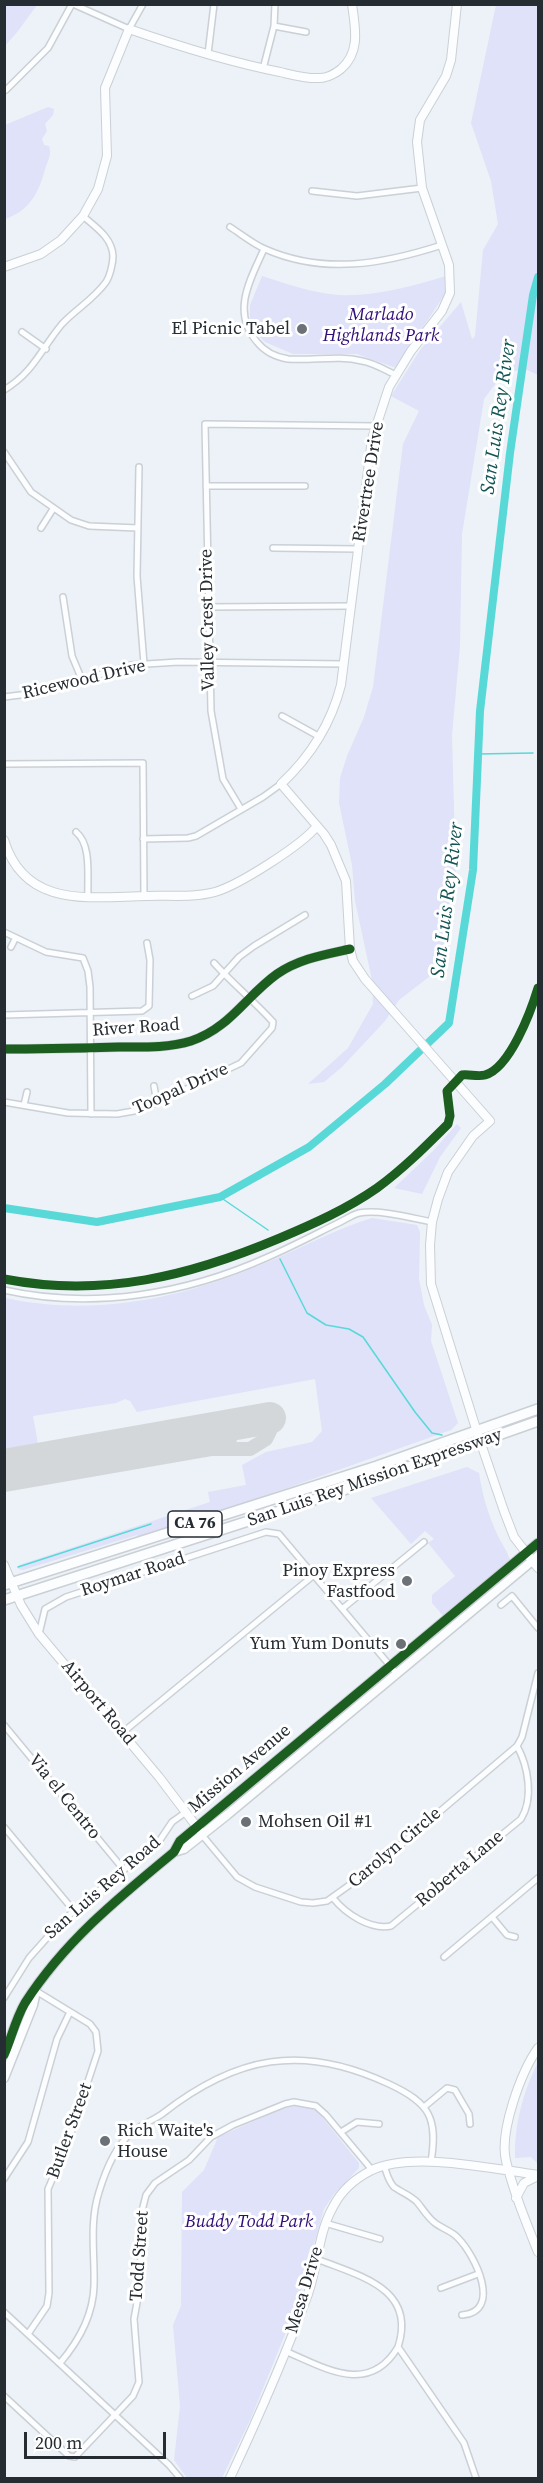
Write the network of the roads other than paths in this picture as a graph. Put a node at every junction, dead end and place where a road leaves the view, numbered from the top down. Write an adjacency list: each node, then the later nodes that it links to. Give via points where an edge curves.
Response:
1 (73, 4): 8 (street); 12 (street, via 48,48)
2 (143, 4): 8 (street)
3 (214, 4): 10 (street)
4 (275, 4): 7 (street)
5 (352, 4): 11 (street, via 356,45 342,69 323,78)
6 (457, 4): 13 (street, Rivertree Drive, via 451,60 424,110 417,132)
7 (274, 26): 9 (street); 11 (street)
8 (129, 29): 10 (street); 15 (street, via 105,88 105,169)
9 (306, 32)
10 (208, 54): 11 (street)
11 (263, 69)
12 (6, 90)
13 (422, 188): 14 (street, via 357,196); 17 (street, Rivertree Drive)
14 (312, 191)
15 (83, 216): 19 (street, via 61,240 41,254); 21 (street, via 99,229 111,248 108,280 62,325)
16 (230, 227): 18 (street)
17 (442, 245): 18 (street, via 391,260 341,265 298,260); 22 (street, Rivertree Drive, via 451,273 447,302)
18 (264, 249): 22 (street, via 247,286 243,310 245,322 262,349 288,359 363,361)
19 (4, 267)
20 (22, 332): 21 (street)
21 (46, 349): 23 (street, via 18,381)
22 (396, 375): 24 (street, Rivertree Drive)
23 (4, 390)
24 (376, 426): 27 (street, Valley Crest Drive, via 205,424); 33 (street, Rivertree Drive)
25 (4, 452): 29 (street, via 31,492)
26 (139, 467): 31 (street)
27 (206, 486): 28 (street); 36 (street, Valley Crest Drive)
28 (305, 486)
29 (53, 509): 30 (street); 31 (street, via 89,526)
30 (41, 528)
31 (138, 528): 37 (street, via 139,622)
32 (273, 548): 33 (street)
33 (358, 549): 35 (street, Rivertree Drive)
34 (63, 597): 40 (street, via 72,656)
35 (351, 606): 36 (street); 39 (street, Rivertree Drive)
36 (208, 607): 38 (street, Valley Crest Drive)
37 (144, 664): 38 (street, Ricewood Drive); 40 (street, Ricewood Drive)
38 (209, 664): 39 (street, Ricewood Drive); 46 (street, Valley Crest Drive, via 218,761 226,786)
39 (344, 664): 43 (street, Rivertree Drive, via 336,703)
40 (82, 680): 41 (street, Ricewood Drive, via 44,692)
41 (4, 697)
42 (282, 717): 43 (street)
43 (320, 738): 45 (street, Rivertree Drive, via 307,758)
44 (4, 764): 49 (street, via 143,763)
45 (281, 784): 46 (street, Rivertree Drive); 47 (street)
46 (242, 809): 49 (street, Rivertree Drive, via 196,836)
47 (317, 826): 51 (street, via 304,840 229,887 202,894); 58 (street, via 331,845 346,881)
48 (76, 832): 52 (street, via 86,847)
49 (143, 839): 51 (street)
50 (4, 840): 52 (street, via 15,864 42,888 64,896)
51 (144, 896): 52 (street)
52 (88, 897)
53 (305, 915): 60 (street, via 254,946)
54 (4, 932): 55 (street)
55 (15, 939): 57 (street); 63 (street, via 46,952 83,958 88,971)
56 (147, 943): 63 (street, via 149,1006 142,1011)
57 (11, 947)
58 (350, 949): 62 (street, River Road, via 304,959 276,975); 73 (street, via 352,961 365,980 490,1121 473,1136 448,1172)
59 (214, 963): 60 (street)
60 (224, 974): 61 (street, via 213,986); 62 (street)
61 (192, 996)
62 (251, 999): 65 (street, River Road, via 216,1029 190,1041 151,1047); 70 (street, Toopal Drive, via 273,1022 272,1028 240,1063)
63 (91, 1012): 64 (street); 65 (street)
64 (4, 1015)
65 (92, 1048): 66 (street, River Road); 72 (street)
66 (4, 1049)
67 (154, 1086): 70 (street)
68 (27, 1092): 71 (street)
69 (4, 1102): 71 (street, Toopal Drive)
70 (157, 1103): 72 (street, Toopal Drive, via 134,1111)
71 (24, 1105): 72 (street, Toopal Drive)
72 (92, 1114)
73 (432, 1222): 74 (street, via 359,1213 267,1258 214,1278 150,1293 109,1299 52,1298); 77 (street, via 431,1284)
74 (4, 1290)
75 (538, 1409): 77 (highway, San Luis Rey Mission Expressway / CA 76)
76 (538, 1421): 78 (highway, San Luis Rey Mission Expressway / CA 76)
77 (477, 1432): 78 (street); 84 (highway, San Luis Rey Mission Expressway / CA 76)
78 (481, 1443): 81 (street, via 514,1537); 85 (highway, San Luis Rey Mission Expressway / CA 76)
79 (424, 1542): 88 (street)
80 (538, 1543): 81 (main road, Mission Avenue)
81 (534, 1559): 91 (main road, Mission Avenue)
82 (4, 1565): 84 (street, Airport Road)
83 (314, 1575): 88 (street, Roymar Road); 90 (street, Roymar Road, via 279,1534 266,1532 66,1597 45,1609); 96 (street)
84 (8, 1584): 85 (street, Airport Road)
85 (17, 1595): 86 (highway, San Luis Rey Mission Expressway / CA 76); 90 (street, Airport Road)
86 (4, 1600)
87 (501, 1605): 89 (street, via 512,1596)
88 (342, 1609): 91 (street, Roymar Road)
89 (538, 1628)
90 (39, 1634): 96 (street, Airport Road)
91 (394, 1670): 94 (main road, Mission Avenue); 97 (main road, Mission Avenue)
92 (538, 1673): 93 (street)
93 (537, 1682): 98 (street)
94 (340, 1708): 97 (main road, via 340,1715); 99 (main road, Mission Avenue)
95 (4, 1725): 104 (street, Via el Centro)
96 (122, 1733): 101 (street, Airport Road)
97 (325, 1734): 100 (main road, Mission Avenue)
98 (517, 1746): 106 (street, Carolyn Circle); 106 (street, Roberta Lane, via 528,1775 521,1819 391,1926 359,1919)
99 (285, 1753): 100 (main road, via 284,1762); 103 (main road, Mission Avenue)
100 (249, 1797): 103 (main road, Mission Avenue)
101 (186, 1812): 103 (street, Airport Road); 104 (street, San Luis Rey Road)
102 (4, 1827): 107 (street)
103 (199, 1831): 106 (street, Carolyn Circle, via 237,1877 255,1887 313,1904); 111 (main road, Mission Avenue, via 184,1849 174,1852 77,1936)
104 (124, 1870): 107 (street, San Luis Rey Road)
105 (538, 1878): 108 (street)
106 (333, 1898)
107 (75, 1911): 112 (street, San Luis Rey Road, via 40,1944)
108 (492, 1917): 109 (street, via 507,1935); 110 (street)
109 (515, 1937)
110 (444, 1957)
111 (36, 1991): 113 (street, Butler Street); 115 (main road, Mission Avenue, via 25,2004); 117 (main road, Mission Avenue)
112 (4, 1998)
113 (70, 2012): 127 (street, via 57,2039 28,2142); 137 (street, Butler Street, via 96,2032 98,2052 48,2189 49,2294 44,2313)
114 (538, 2048): 124 (street, via 510,2115)
115 (4, 2055)
116 (538, 2055): 124 (street, via 518,2098)
117 (4, 2078)
118 (424, 2107): 120 (street, via 447,2088 456,2090); 122 (street, via 434,2131); 140 (street, via 374,2077 333,2064 282,2059 259,2063 197,2088 135,2130 119,2147 99,2190 93,2219 94,2289 83,2332)
119 (379, 2124): 121 (street, via 357,2122)
120 (471, 2124)
121 (341, 2132): 125 (street, Todd Street); 142 (street, Todd Street, via 316,2106 285,2104 211,2137 189,2160 155,2183 146,2195 142,2211 140,2286 134,2319 139,2382 133,2396)
122 (431, 2162): 123 (street, Mesa Drive); 124 (street, Mesa Drive)
123 (384, 2166): 125 (street, Mesa Drive); 133 (street, via 394,2187 465,2246)
124 (508, 2168): 126 (street, Mesa Drive); 128 (street)
125 (372, 2170): 129 (street, Mesa Drive, via 352,2182)
126 (538, 2175): 128 (street, via 524,2183)
127 (4, 2179)
128 (516, 2198): 131 (street)
129 (325, 2223): 130 (street); 132 (street, Mesa Drive)
130 (380, 2239)
131 (538, 2253)
132 (317, 2259): 138 (street, via 386,2290 398,2305 401,2318); 139 (street, Mesa Drive, via 309,2292)
133 (478, 2274): 134 (street); 136 (street, via 484,2291 483,2303 475,2313)
134 (441, 2288)
135 (4, 2312): 137 (street)
136 (462, 2315)
137 (28, 2334): 140 (street)
138 (398, 2347): 139 (street, via 378,2368 352,2376); 145 (street, via 464,2443)
139 (285, 2351): 144 (street, Mesa Drive)
140 (60, 2363): 142 (street)
141 (4, 2396): 142 (street, Todd Street, via 69,2456 80,2455)
142 (116, 2415): 143 (street)
143 (180, 2478)
144 (230, 2478)
145 (476, 2478)

